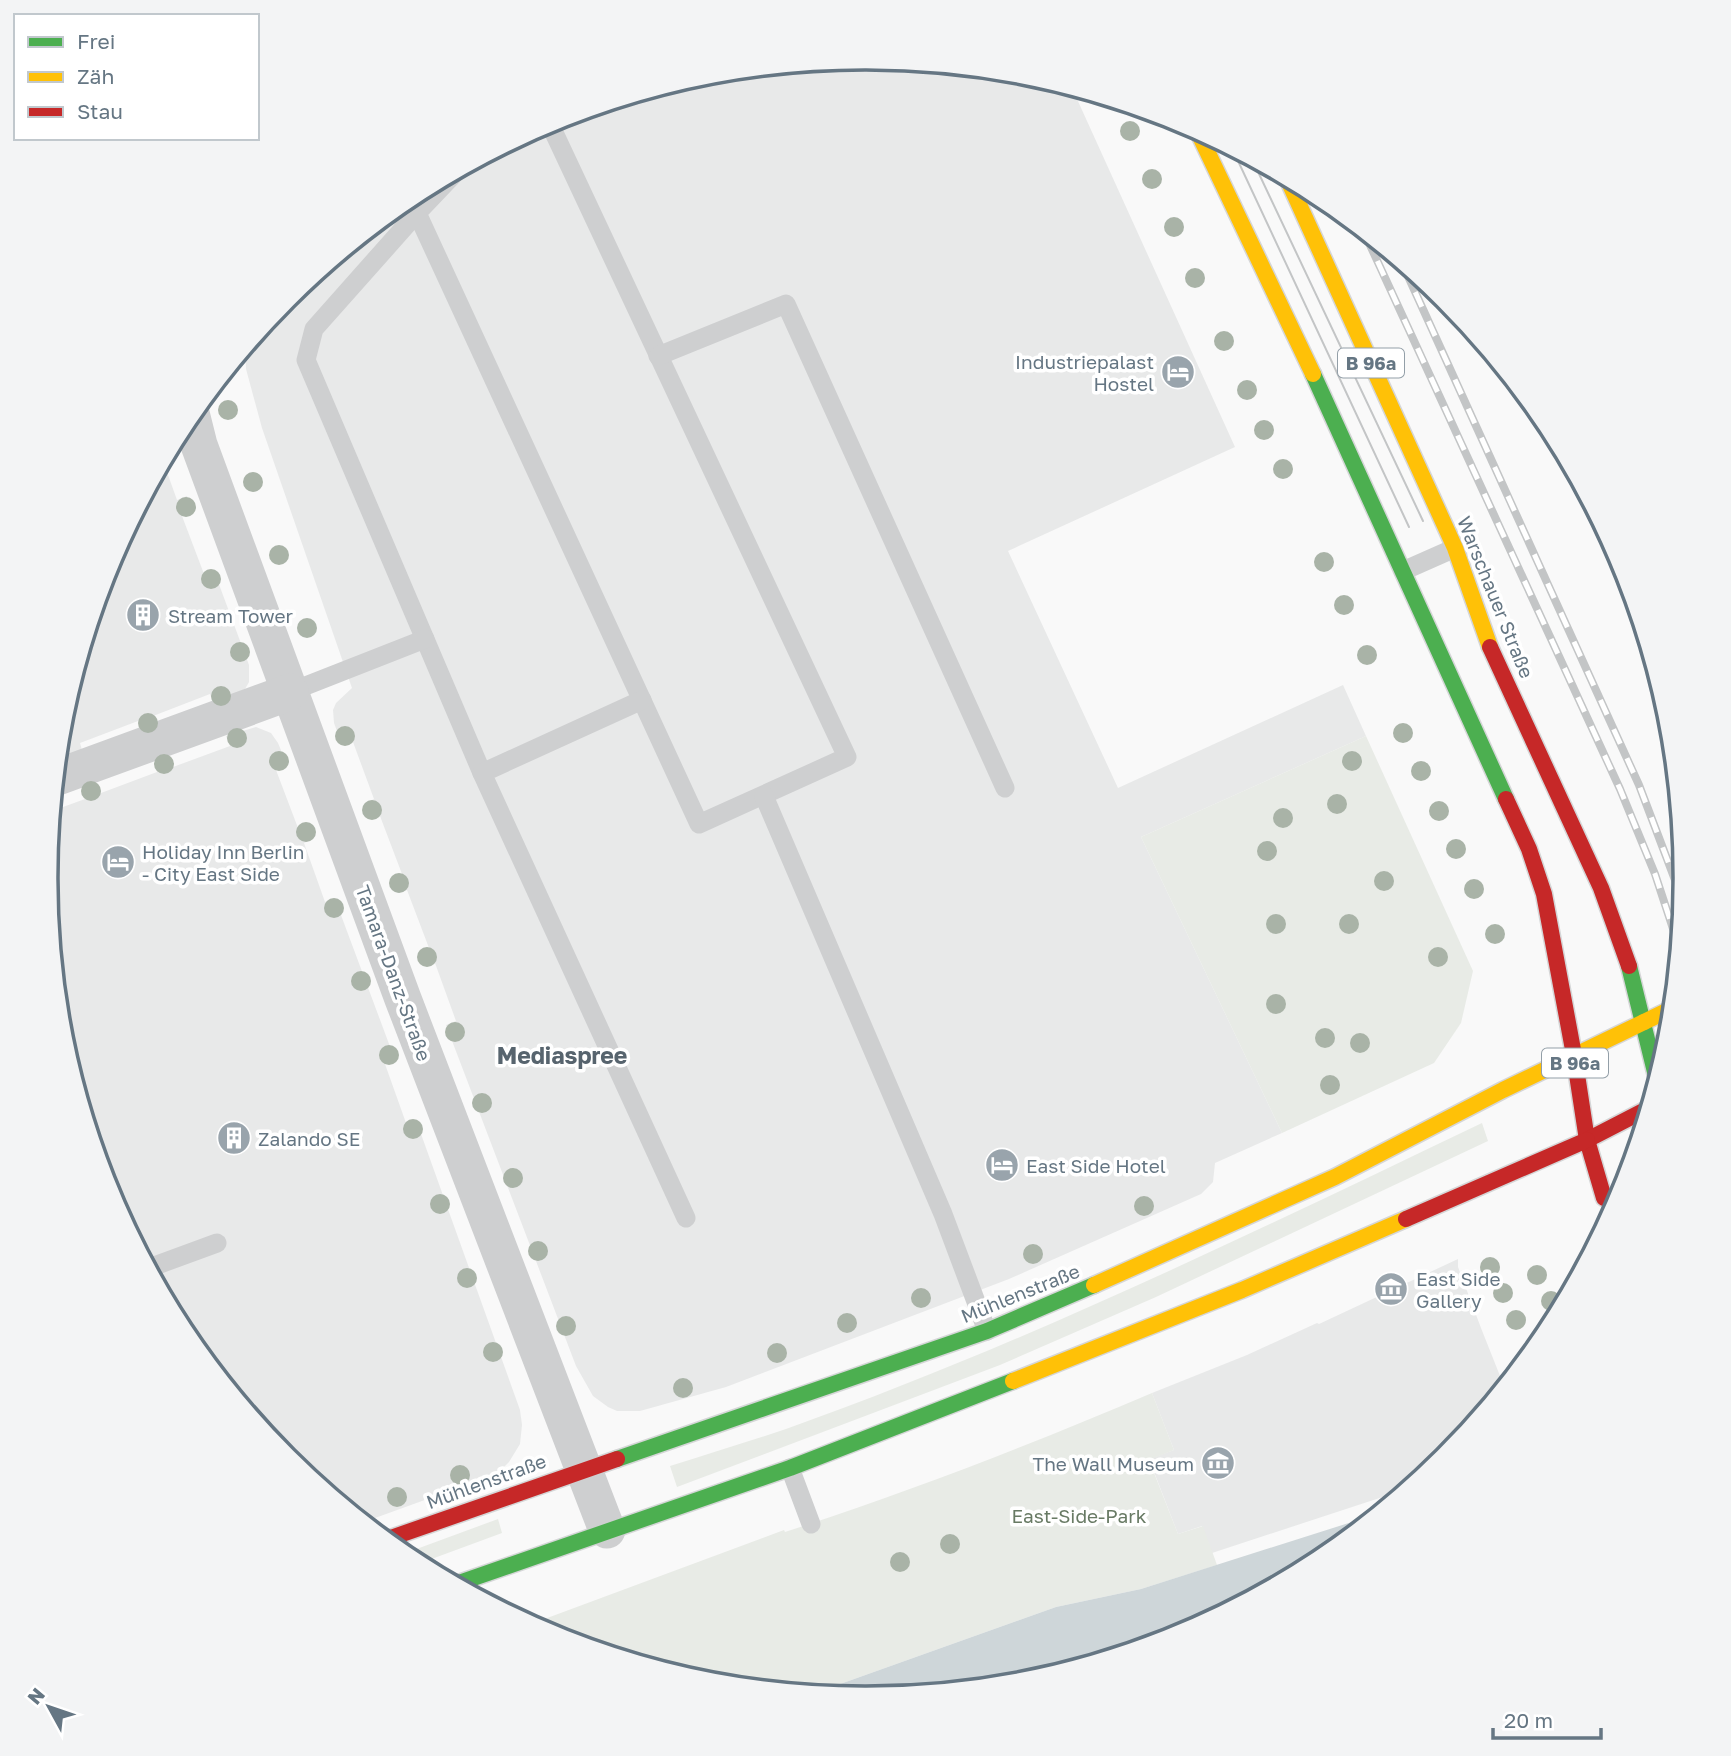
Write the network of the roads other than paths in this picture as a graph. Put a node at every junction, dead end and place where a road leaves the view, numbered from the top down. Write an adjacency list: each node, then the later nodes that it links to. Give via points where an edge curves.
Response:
1 (554, 133): 6 (lane)
2 (1206, 146): 9 (main road, B 96a)
3 (1294, 194): 8 (main road, Warschauer Straße / B 96a)
4 (432, 197): 5 (lane)
5 (416, 213): 10 (lane, via 314,329 306,360); 12 (lane)
6 (658, 356): 15 (lane, via 786,304); 16 (lane, via 846,757)
7 (195, 428): 11 (street, Tamara-Danz-Straße)
8 (1455, 548): 9 (lane); 18 (main road, Warschauer Straße / B 96a, via 1485,635 1601,888 1625,951)
9 (1403, 571): 19 (main road, B 96a, via 1530,849 1544,894)
10 (425, 639): 11 (lane); 13 (lane)
11 (290, 692): 14 (street); 29 (street, Tamara-Danz-Straße)
12 (642, 700): 13 (lane); 16 (lane, via 699,824)
13 (482, 773): 24 (lane)
14 (65, 774)
15 (1005, 788)
16 (764, 796): 27 (lane, via 943,1214)
17 (1661, 1014): 18 (main road, Mühlenstraße)
18 (1644, 1022): 19 (main road, Mühlenstraße); 20 (main road, Warschauer Straße / B 96a)
19 (1574, 1055): 22 (main road, B 96a); 27 (main road, Mühlenstraße, via 1335,1177)
20 (1652, 1060)
21 (1638, 1113): 22 (main road)
22 (1587, 1140): 23 (main road, B 96a); 28 (main road, via 1242,1290)
23 (1605, 1201)
24 (686, 1218)
25 (217, 1243): 26 (lane)
26 (157, 1265)
27 (987, 1331): 29 (main road, Mühlenstraße)
28 (790, 1468): 30 (lane); 31 (main road)
29 (584, 1469): 31 (street, Tamara-Danz-Straße); 32 (main road, Mühlenstraße)
30 (811, 1524)
31 (607, 1530): 33 (main road)
32 (397, 1536)
33 (466, 1580)

